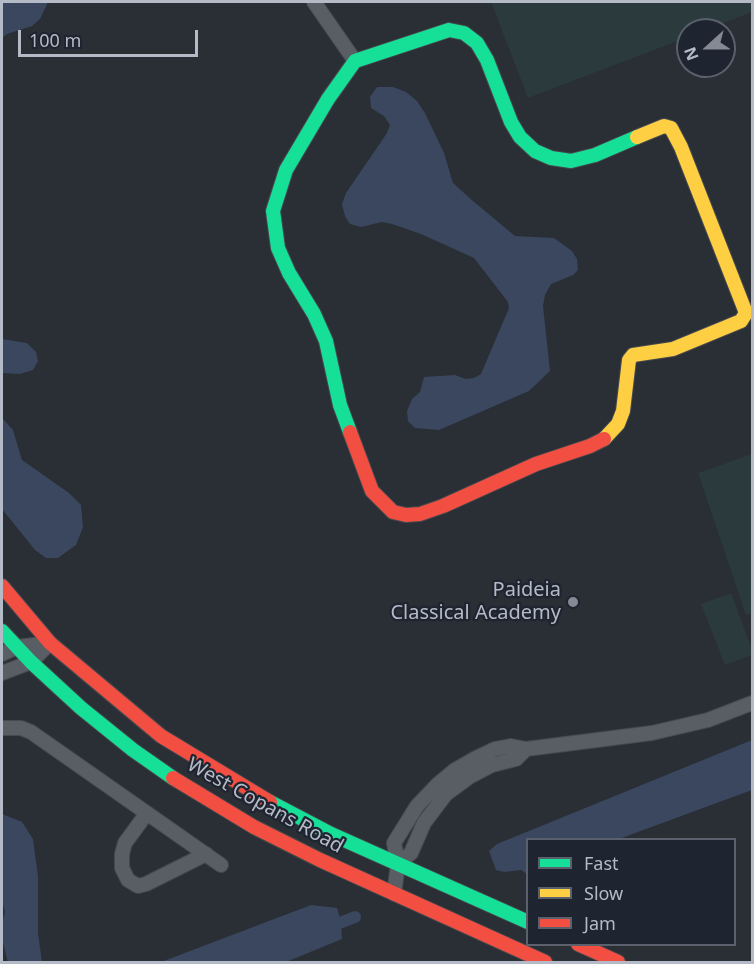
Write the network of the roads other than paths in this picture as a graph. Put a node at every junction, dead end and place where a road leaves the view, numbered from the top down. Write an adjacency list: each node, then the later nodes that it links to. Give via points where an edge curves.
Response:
1 (314, 2): 2 (street)
2 (354, 60): 2 (street, via 286,170 273,211 274,227 289,273 326,341 340,405 372,491 393,512 420,514 605,438 618,424 623,411 629,360 633,355 672,349 741,321 746,313 671,128 664,126 587,157 571,161 551,158 535,151 520,137 487,60 477,43 464,33 449,30)
3 (2, 586): 5 (street, West Copans Road)
4 (2, 631): 6 (street, West Copans Road)
5 (50, 643): 6 (street); 8 (street); 14 (street, West Copans Road, via 170,741 266,800)
6 (17, 647): 7 (street); 8 (street, West Copans Road)
7 (2, 654)
8 (31, 662): 9 (street); 16 (street, West Copans Road, via 107,729 187,788 254,827)
9 (2, 673)
10 (753, 703): 14 (street, via 708,720 652,733 526,749 495,749 455,770 417,806 394,843)
11 (2, 728): 12 (street, via 31,732)
12 (147, 813): 13 (street); 13 (street, via 125,843 122,868 128,880 138,886 146,885)
13 (206, 854): 15 (street)
14 (398, 864): 16 (street); 17 (street, West Copans Road)
15 (221, 865)
16 (394, 894): 19 (street, West Copans Road)
17 (526, 921)
18 (580, 946): 20 (street)
19 (545, 963)
20 (618, 963)

